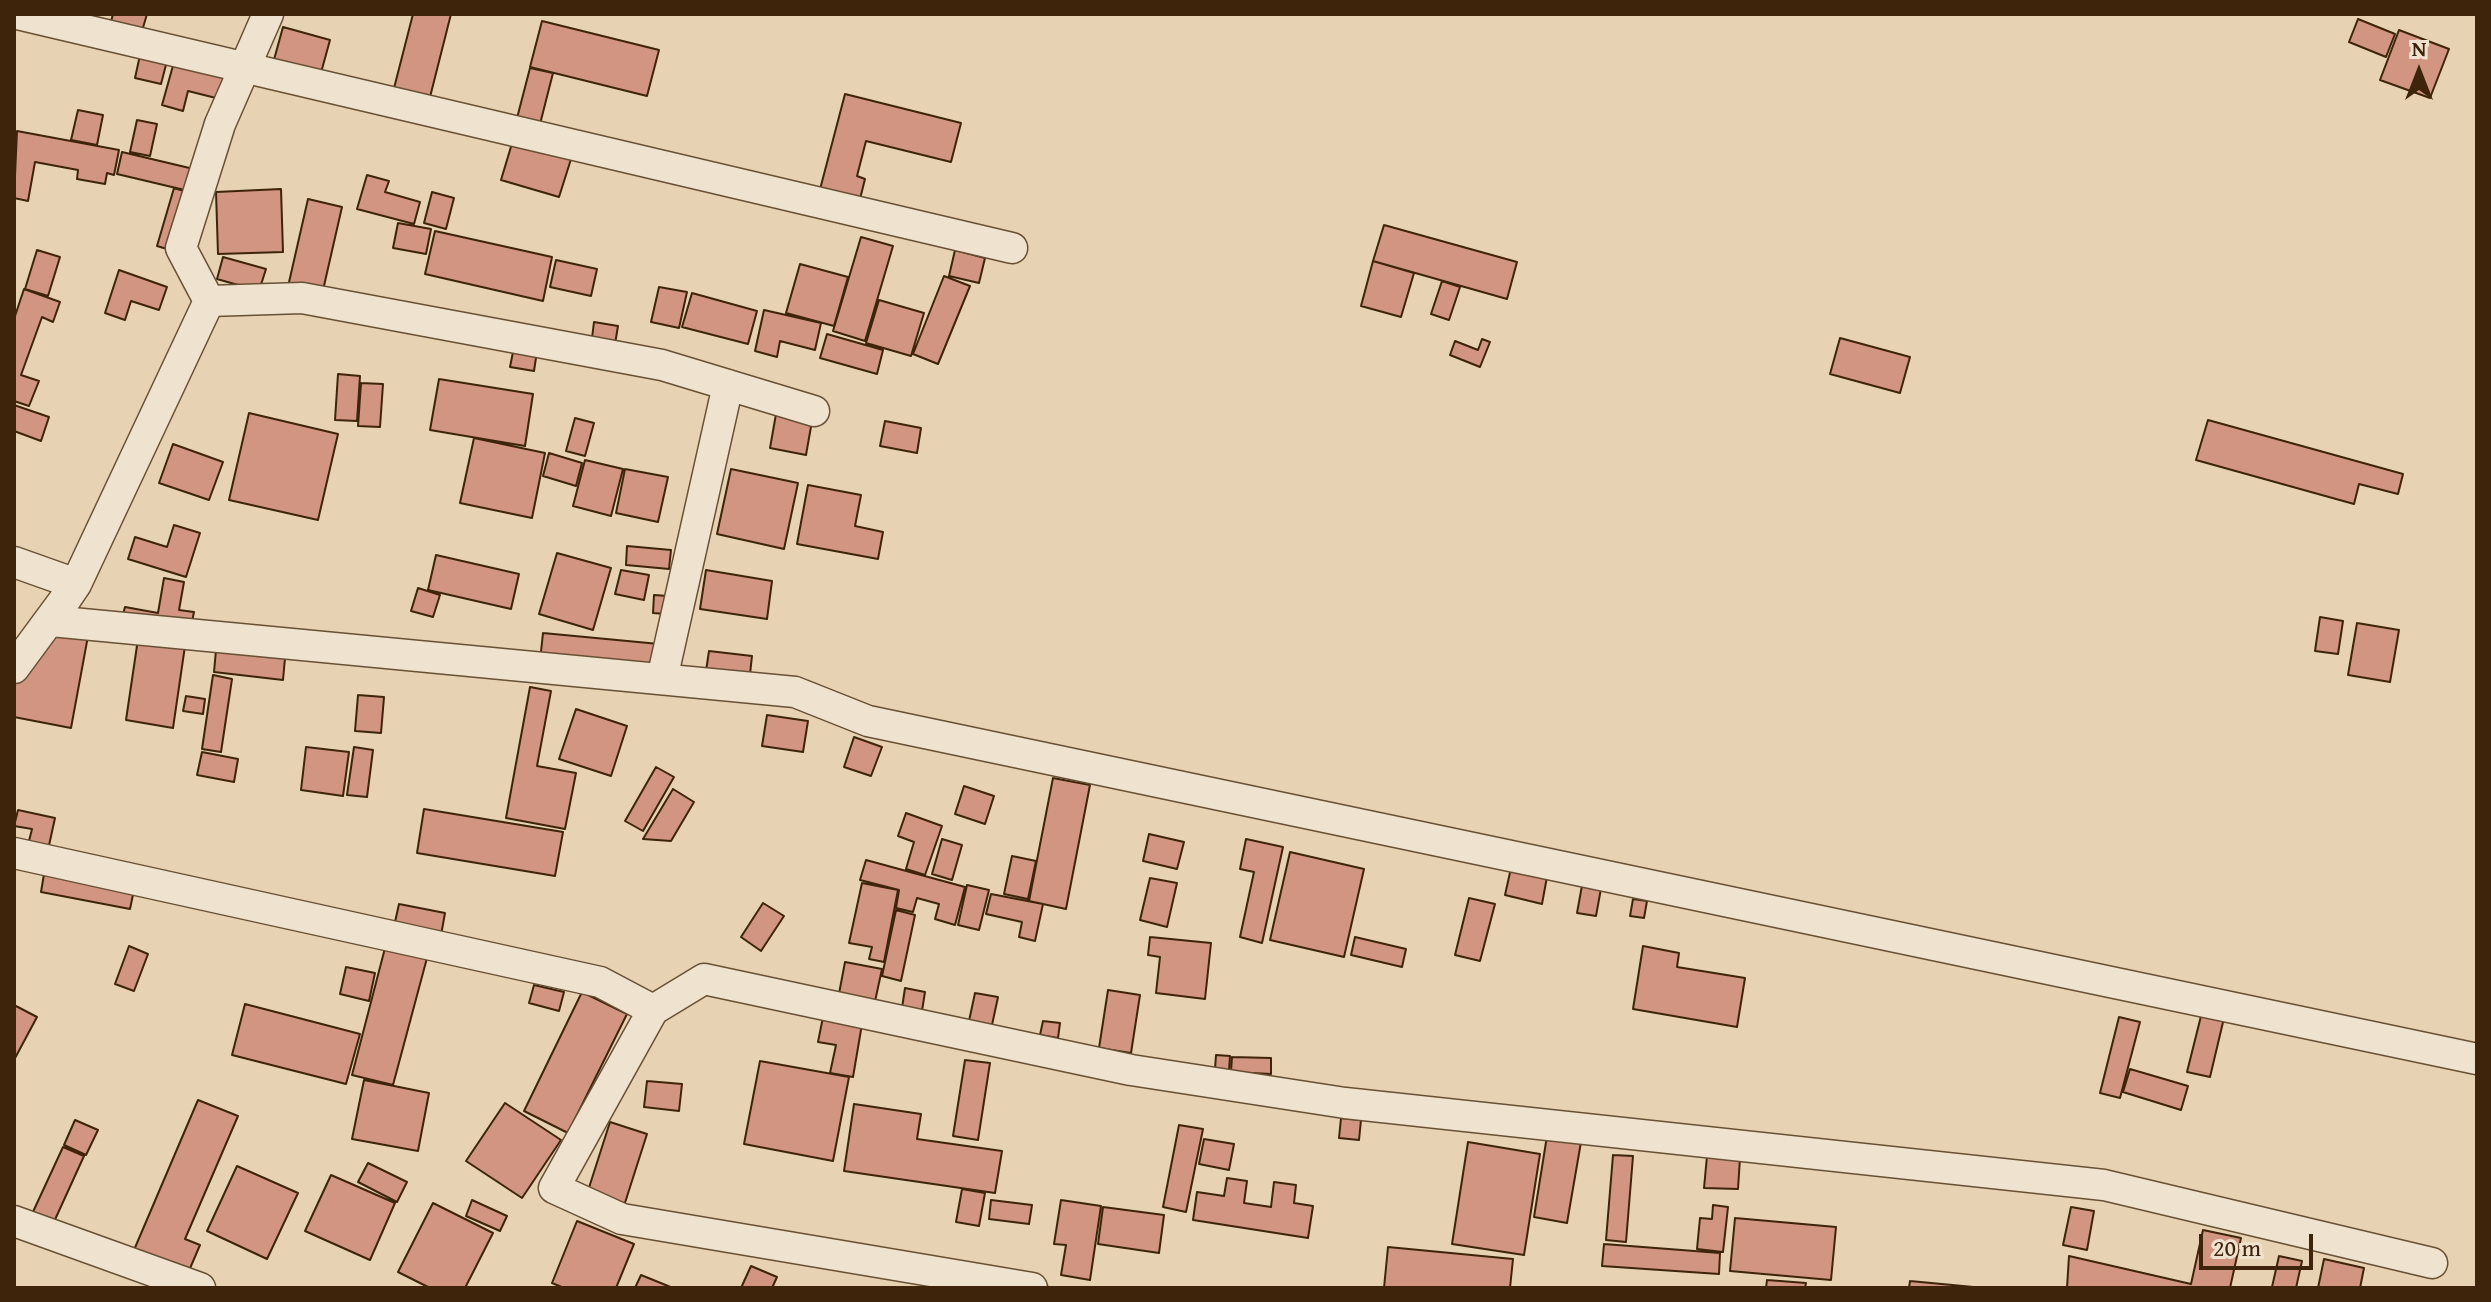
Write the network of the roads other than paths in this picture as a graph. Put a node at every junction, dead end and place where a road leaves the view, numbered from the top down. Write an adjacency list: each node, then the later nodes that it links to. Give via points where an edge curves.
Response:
1 (17, 14): 3 (street)
2 (268, 14): 3 (street)
3 (245, 68): 4 (street); 5 (street, via 220,124 181,248)
4 (1012, 248)
5 (209, 301): 6 (street, via 302,298 662,365); 9 (street)
6 (728, 385): 7 (street); 12 (street)
7 (814, 411)
8 (14, 562): 9 (street)
9 (76, 584): 10 (street)
10 (51, 621): 11 (street); 12 (street)
11 (14, 668)
12 (662, 679): 15 (street, via 795,692 868,721)
13 (14, 853): 14 (street, via 600,982)
14 (653, 1010): 17 (street, via 704,979 1131,1070 1345,1103 2104,1185); 19 (street, via 554,1188 622,1219)
15 (2477, 1059)
16 (14, 1221): 18 (street)
17 (2432, 1263)
18 (200, 1288)
19 (1032, 1288)

